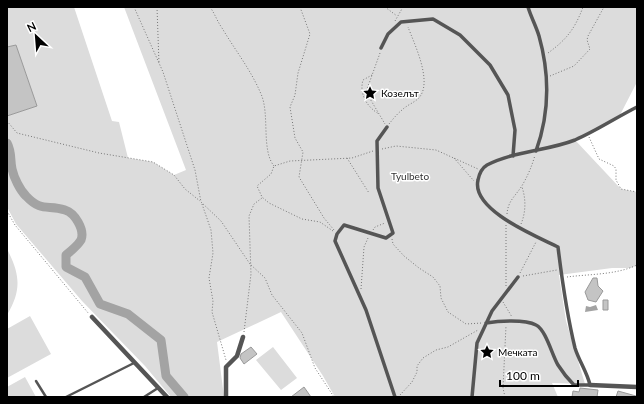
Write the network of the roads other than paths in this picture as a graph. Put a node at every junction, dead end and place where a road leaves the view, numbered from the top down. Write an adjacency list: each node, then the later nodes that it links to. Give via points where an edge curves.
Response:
1 (528, 7): 5 (street, via 539,35 547,77 547,104)
2 (381, 48): 6 (street, via 388,34 403,21 433,19 460,35 490,65 508,96 515,130)
3 (637, 107): 5 (street, via 575,140)
4 (387, 127): 21 (street, via 377,140 378,188 393,233 386,238 344,225 336,241)
5 (536, 151): 6 (street)
6 (513, 156): 13 (street, via 482,170 477,185 480,197 506,220 558,246 575,348)
7 (518, 277): 9 (street, via 492,311)
8 (92, 317): 11 (street)
9 (486, 324): 13 (street, via 519,322 536,325 542,331 558,364 574,385); 22 (street, via 478,343)
10 (243, 337): 20 (street, via 237,356 226,367)
11 (134, 363): 15 (street); 17 (lane)
12 (36, 381): 16 (lane)
13 (590, 385): 14 (street)
14 (637, 387)
15 (158, 388): 18 (lane); 19 (street)
16 (46, 397)
17 (66, 397)
18 (144, 397)
19 (167, 397)
20 (226, 397)
21 (397, 397)
22 (472, 397)

